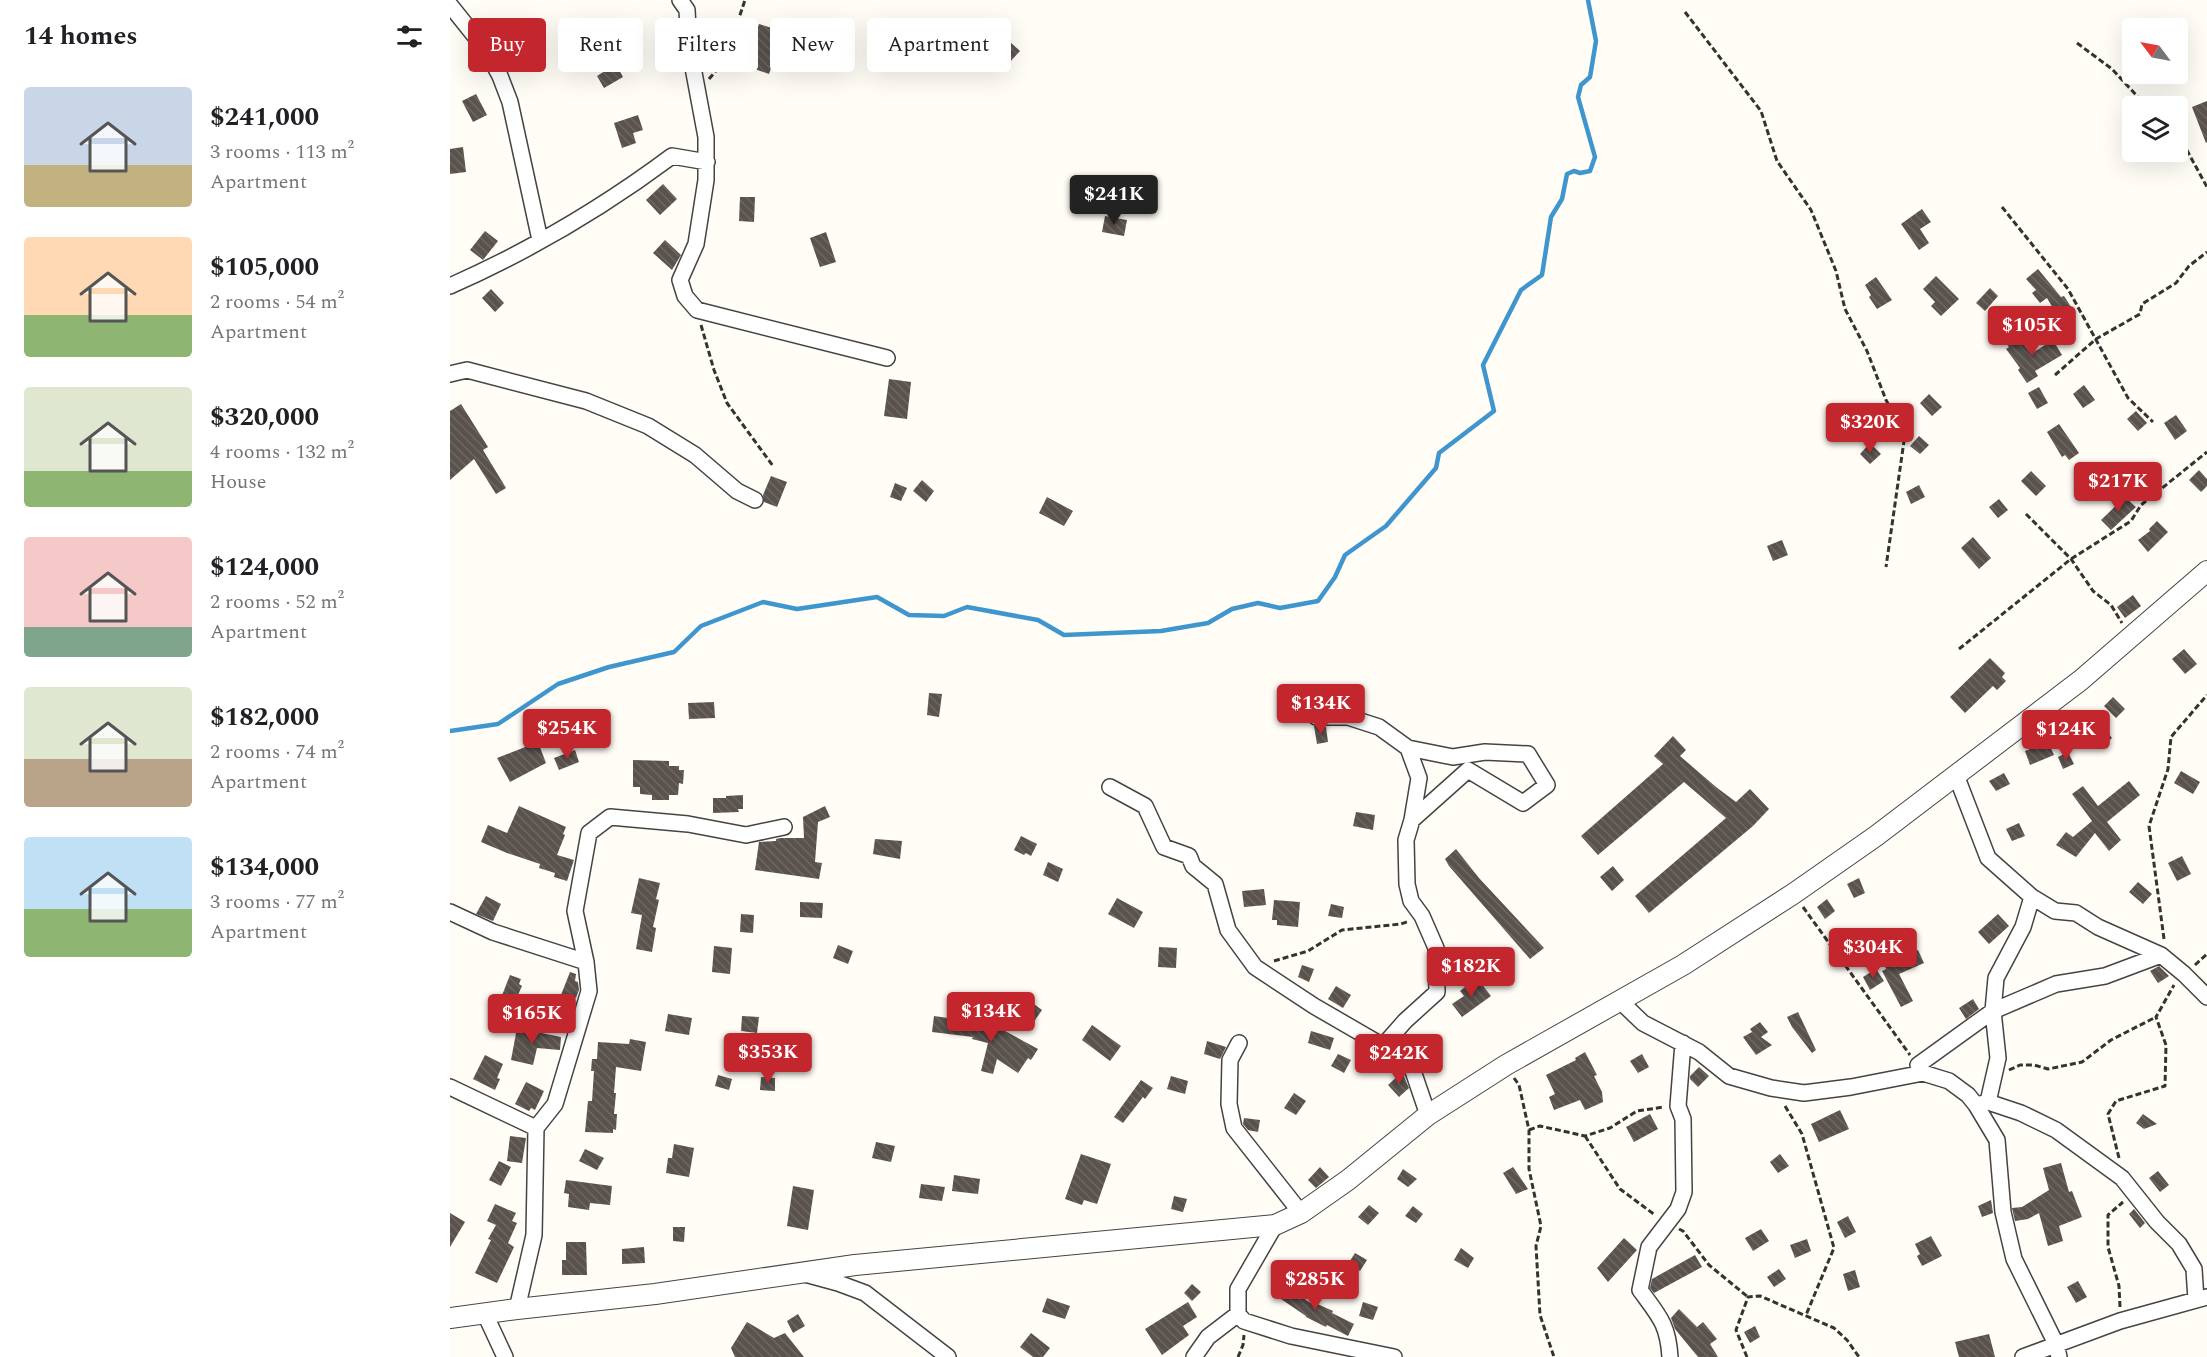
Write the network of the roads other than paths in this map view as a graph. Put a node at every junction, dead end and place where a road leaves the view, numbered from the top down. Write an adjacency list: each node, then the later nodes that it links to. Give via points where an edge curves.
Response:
1 (680, 0): 3 (street, via 687,10 689,46 706,137)
2 (450, 5): 4 (street, via 486,50 510,102)
3 (706, 162): 4 (street, via 672,156); 6 (street, via 696,244 680,280 685,296 697,310)
4 (540, 240): 5 (street)
5 (450, 285)
6 (887, 358)
7 (450, 374): 8 (street, via 467,370 586,401 648,426)
8 (755, 500)
9 (2207, 571): 14 (street, via 2081,680)
10 (1316, 717): 11 (street, via 1348,717 1378,727)
11 (1408, 748): 12 (street, via 1453,757); 16 (street, via 1419,778)
12 (1485, 752): 13 (street); 13 (street, via 1527,754 1547,785 1523,803)
13 (1468, 770): 16 (street)
14 (1956, 775): 18 (street, via 1988,858); 23 (street, via 1793,894 1683,965)
15 (1110, 787): 27 (street, via 1145,806 1164,847 1188,856 1193,866 1215,884 1228,930 1255,967)
16 (1412, 820): 27 (street, via 1406,840 1407,884 1411,901 1436,948 1437,992)
17 (784, 827): 21 (street, via 746,835 688,824 610,817 589,833 575,910)
18 (2032, 897): 20 (street, via 2055,911 2076,913); 24 (street, via 2022,927 1996,978)
19 (450, 912): 21 (street, via 493,932)
20 (2164, 958): 22 (street); 24 (street, via 2105,976 2055,984)
21 (586, 962): 32 (street, via 589,991 555,1104)
22 (2207, 997)
23 (1619, 1000): 26 (street, via 1643,1023); 31 (street)
24 (1993, 1011): 28 (street); 30 (street, via 1998,1058)
25 (1239, 1042): 33 (street, via 1230,1060 1229,1104 1234,1128)
26 (1683, 1043): 30 (street, via 1729,1076 1771,1088 1804,1092 1923,1072 1949,1081); 46 (street, via 1678,1106 1683,1119 1684,1192 1678,1209 1650,1247 1640,1290 1665,1324)
27 (1383, 1046): 31 (street, via 1412,1068)
28 (1918, 1065)
29 (450, 1087): 32 (street)
30 (1982, 1103): 36 (street, via 2021,1113 2056,1130 2127,1184 2179,1244 2194,1269); 41 (street, via 1997,1140 2003,1212 2014,1259)
31 (1428, 1115): 33 (street)
32 (536, 1128): 37 (street, via 534,1235)
33 (1301, 1213): 34 (street)
34 (1275, 1225): 35 (street); 39 (street, via 1238,1289)
35 (797, 1272): 37 (street, via 655,1294); 43 (street, via 865,1293)
36 (2202, 1298): 41 (street, via 2120,1321)
37 (517, 1309): 38 (street)
38 (485, 1314): 40 (street); 42 (street)
39 (1241, 1317): 44 (street, via 1208,1337); 45 (street, via 1291,1336)
40 (450, 1318)
41 (2057, 1350): 47 (street)
42 (505, 1357)
43 (948, 1357)
44 (1194, 1357)
45 (1394, 1357)
46 (1670, 1357)
47 (2023, 1357)

